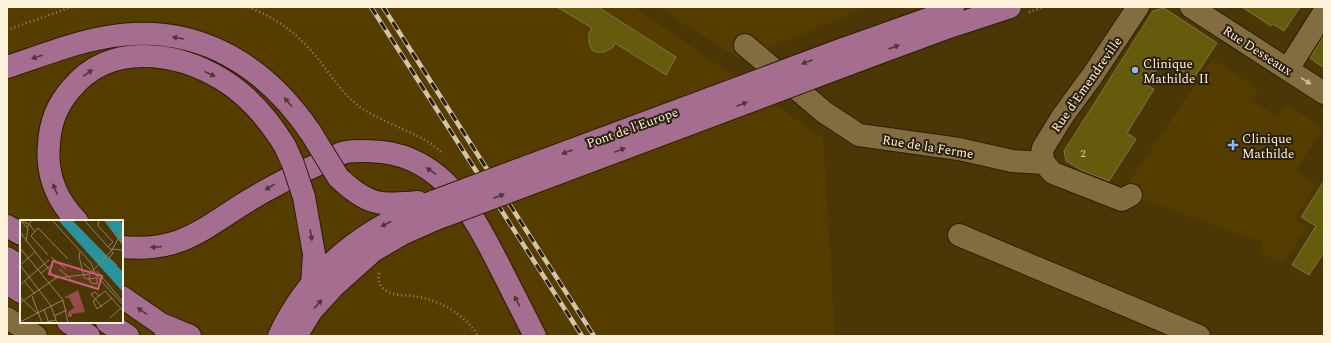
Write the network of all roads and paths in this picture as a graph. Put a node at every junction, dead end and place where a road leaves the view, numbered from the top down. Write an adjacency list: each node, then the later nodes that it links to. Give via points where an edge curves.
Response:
1 (72, 7): 7 (path)
2 (953, 7): 9 (main road)
3 (1010, 7): 9 (main road, one-way to 3)
4 (1138, 7): 13 (street, Rue d'Emendreville, via 1042,148)
5 (1191, 7): 11 (street, Rue Desseaux)
6 (1324, 12): 11 (street)
7 (7, 30)
8 (746, 45): 13 (street, Rue de la Ferme, via 824,112 859,135 958,149 1012,161)
9 (850, 55): 15 (main road, Pont de l'Europe, bridge)
10 (7, 67): 15 (main road, one-way to 10, bridge, via 376,202 353,192 338,177 286,99 256,73 208,45 151,34 121,35 89,41)
11 (1288, 69): 12 (street, Rue Desseaux, one-way to 12)
12 (1324, 93)
13 (1044, 163): 14 (street, via 1053,173 1122,200)
14 (1131, 195)
15 (427, 207): 25 (main road, one-way to 25, via 381,226 348,248); 37 (main road, one-way to 15, via 312,310 334,286 373,251 402,234)
16 (75, 220): 25 (main road, one-way to 25, bridge, via 61,203 48,167 50,131 55,113 63,99 89,72 106,62 146,55 170,58 223,80 241,93 275,130 293,164 304,197 314,254)
17 (7, 226): 18 (main road)
18 (20, 233)
19 (959, 235): 40 (street)
20 (123, 247): 39 (main road, one-way to 20, via 463,200 431,170 392,153 346,152 277,183 192,236 174,244 160,248)
21 (7, 258): 22 (main road)
22 (20, 266)
23 (380, 268): 38 (path, via 380,284 386,291 442,304 468,323)
24 (7, 283): 26 (main road)
25 (312, 284): 36 (main road, via 293,310)
26 (20, 291)
27 (123, 298): 31 (main road, one-way to 27)
28 (7, 318): 32 (street)
29 (70, 323): 33 (main road)
30 (108, 323): 34 (main road)
31 (166, 330): 35 (main road)
32 (36, 336)
33 (89, 336)
34 (128, 336)
35 (190, 336)
36 (279, 336)
37 (296, 336)
38 (478, 336)
39 (535, 336)
40 (1199, 336)

